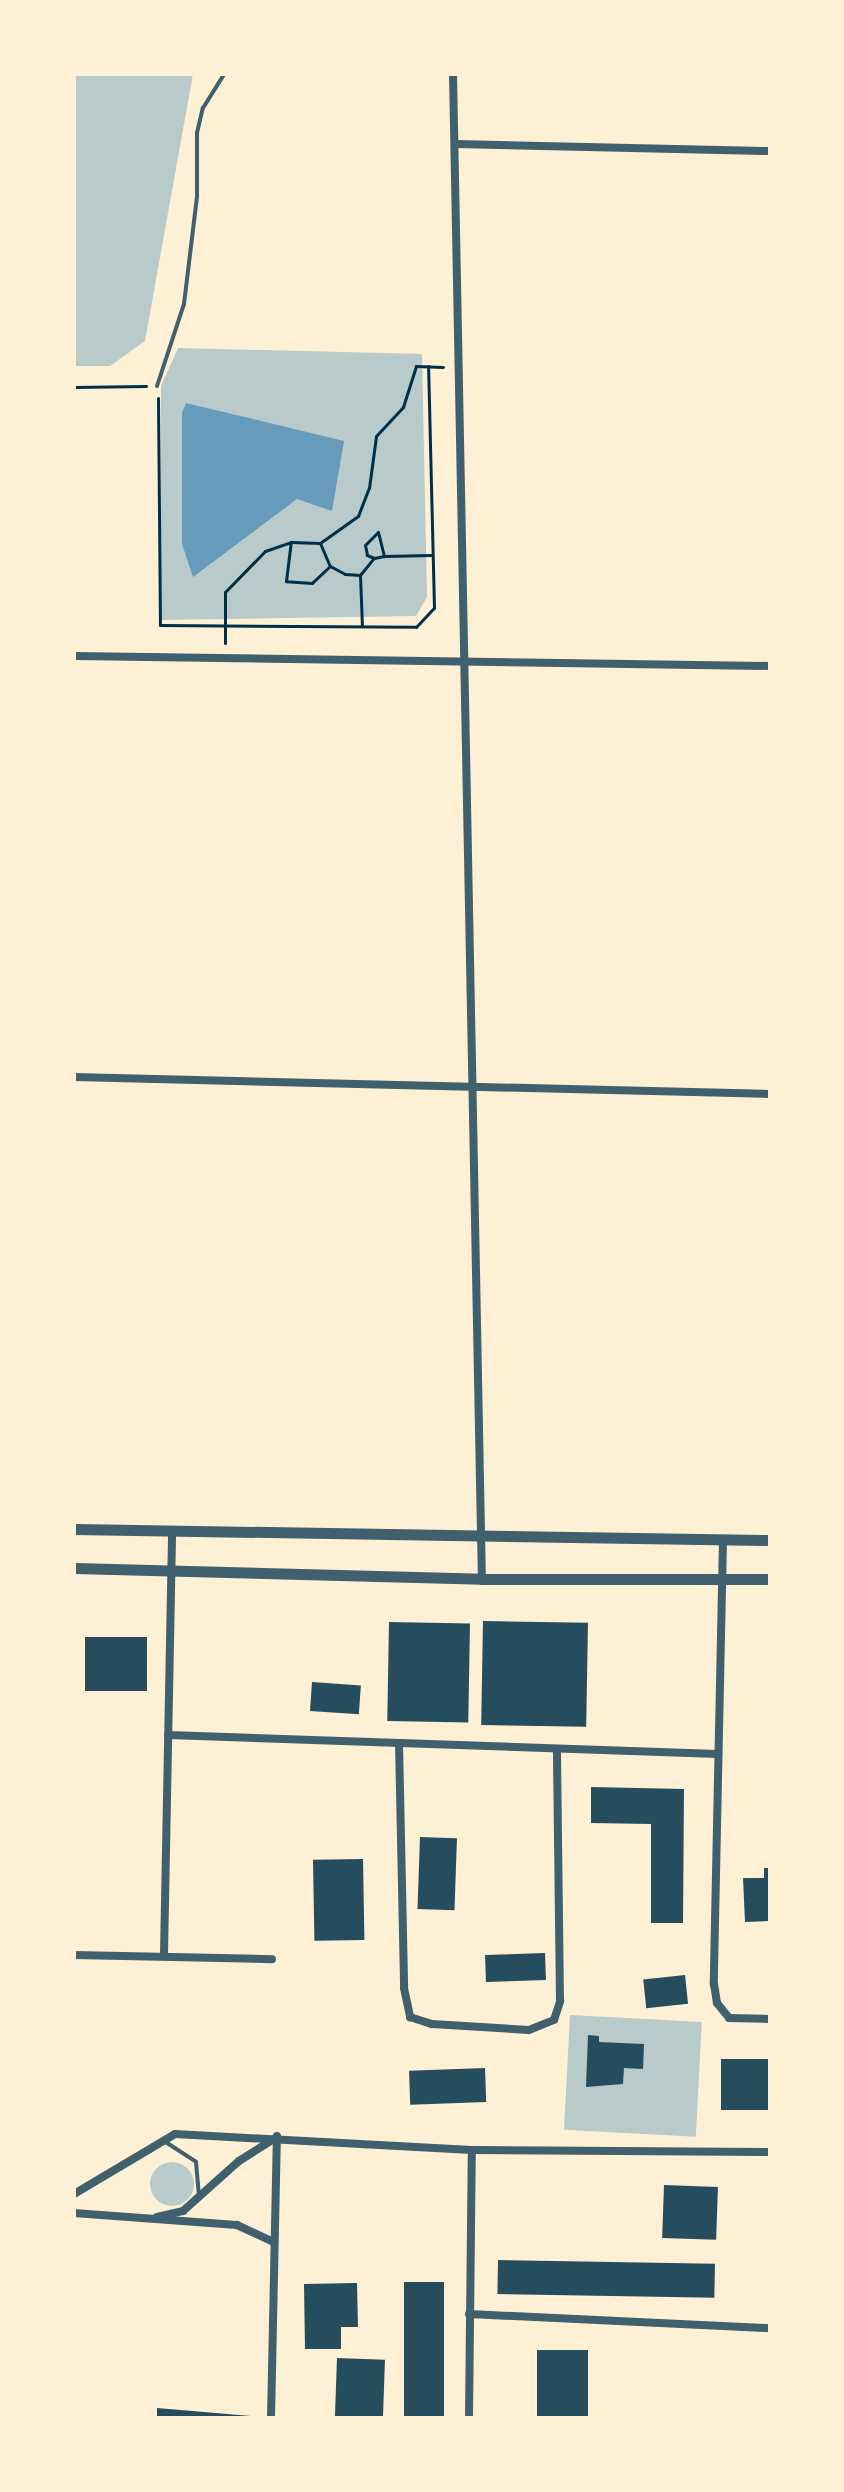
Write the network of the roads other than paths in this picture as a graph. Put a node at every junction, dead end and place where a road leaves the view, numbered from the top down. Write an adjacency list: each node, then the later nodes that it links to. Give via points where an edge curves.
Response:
1 (224, 74): 5 (lane, via 203,108 197,133 197,196 184,304)
2 (453, 74): 3 (street)
3 (456, 144): 4 (street); 7 (street)
4 (770, 151)
5 (157, 386)
6 (74, 656): 7 (street, via 212,662)
7 (465, 660): 8 (street); 10 (street)
8 (770, 666)
9 (74, 1077): 10 (street)
10 (474, 1086): 11 (street); 14 (street)
11 (770, 1094)
12 (74, 1529): 13 (street)
13 (172, 1530): 14 (street); 18 (street)
14 (481, 1536): 15 (street); 19 (street)
15 (723, 1540): 16 (street); 21 (street)
16 (770, 1540)
17 (74, 1568): 18 (street)
18 (171, 1570): 19 (street); 22 (street)
19 (482, 1579): 21 (street)
20 (770, 1579): 21 (street)
21 (723, 1580): 25 (street)
22 (168, 1735): 23 (street); 26 (street)
23 (399, 1743): 24 (street); 24 (street, via 404,1988 410,2017 432,2024 529,2030 554,2020 560,2001)
24 (557, 1749): 25 (street)
25 (718, 1754): 29 (street, via 717,2003 729,2018)
26 (164, 1954): 27 (street); 28 (street)
27 (74, 1955)
28 (272, 1959)
29 (770, 2019)
30 (277, 2136): 31 (street, via 175,2134); 32 (street); 35 (street); 38 (street)
31 (163, 2140): 34 (street); 35 (lane, via 196,2162 202,2180)
32 (472, 2150): 33 (street); 39 (street)
33 (770, 2152)
34 (74, 2194)
35 (199, 2196): 37 (street, via 183,2211)
36 (74, 2213): 37 (street)
37 (148, 2219): 38 (street, via 237,2225)
38 (273, 2242): 41 (street)
39 (469, 2314): 40 (street); 42 (street)
40 (770, 2328)
41 (271, 2418)
42 (469, 2418)

